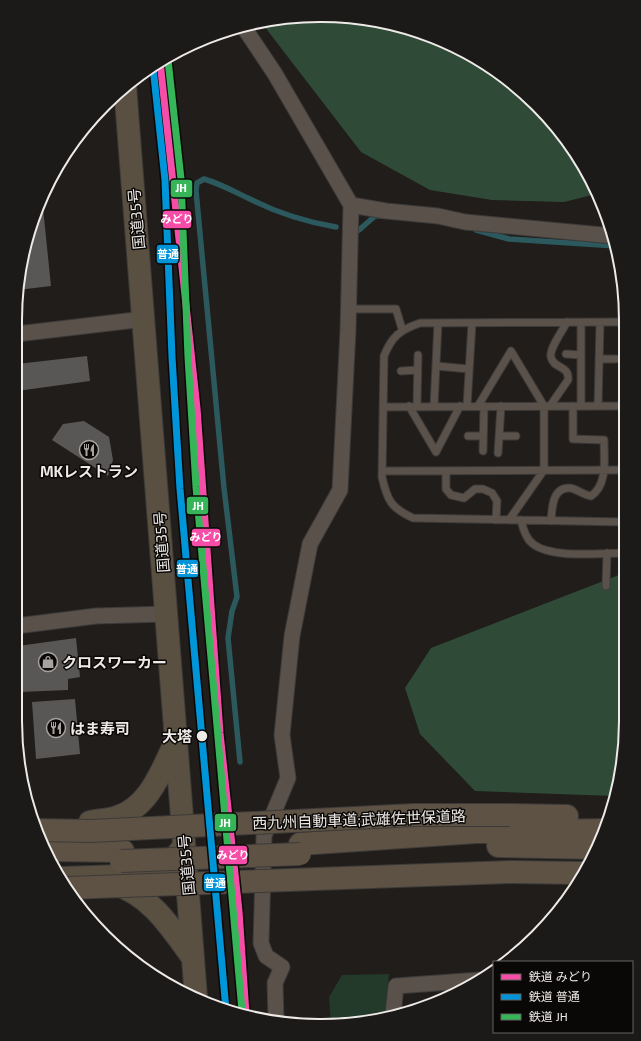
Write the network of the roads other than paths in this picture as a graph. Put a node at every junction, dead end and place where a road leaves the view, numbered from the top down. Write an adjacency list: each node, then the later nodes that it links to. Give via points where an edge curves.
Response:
1 (247, 31): 3 (street, via 275,74)
2 (126, 95): 6 (highway, 国道35号)
3 (351, 205): 4 (street, via 465,222); 5 (street)
4 (606, 235)
5 (349, 309): 13 (lane, via 396,309); 77 (street, via 340,490 310,544 290,651 282,735 288,778 264,836 261,943 266,956 282,967 275,983)
6 (144, 319): 14 (street); 55 (highway, 国道35号)
7 (567, 322): 8 (lane); 11 (lane); 30 (lane, via 551,356 553,362 567,370 568,380)
8 (580, 322): 12 (lane); 17 (lane)
9 (619, 322): 12 (lane)
10 (438, 323): 11 (lane); 13 (lane, via 420,323); 20 (lane)
11 (472, 323): 21 (lane)
12 (600, 323): 18 (lane)
13 (402, 329): 35 (lane, via 390,342 384,356)
14 (22, 333)
15 (566, 354): 17 (lane)
16 (418, 355): 22 (lane)
17 (581, 355): 32 (lane)
18 (599, 359): 19 (lane); 33 (lane)
19 (616, 359)
20 (436, 366): 21 (lane); 26 (lane)
21 (469, 368): 27 (lane)
22 (417, 370): 23 (lane); 25 (lane)
23 (401, 371)
24 (409, 406): 25 (lane); 27 (lane, via 436,452); 35 (lane)
25 (417, 406): 26 (lane)
26 (434, 406): 27 (lane)
27 (464, 406): 28 (lane)
28 (481, 406): 29 (lane); 30 (lane, via 511,350); 37 (lane)
29 (500, 406): 30 (lane); 38 (lane)
30 (547, 406): 31 (lane); 42 (lane)
31 (573, 406): 32 (lane); 43 (lane, via 573,439 604,440)
32 (581, 406): 33 (lane)
33 (598, 406): 34 (lane)
34 (619, 406)
35 (383, 407): 45 (lane)
36 (468, 436): 37 (lane)
37 (483, 436): 40 (lane)
38 (499, 436): 39 (lane); 41 (lane)
39 (516, 436)
40 (483, 451)
41 (498, 453)
42 (544, 470): 43 (lane); 46 (lane); 48 (lane)
43 (603, 470): 44 (lane); 50 (lane, via 602,484 598,492 591,496 583,495 571,488 558,492 554,500)
44 (619, 470)
45 (382, 471): 46 (lane); 47 (lane, via 386,495 397,510 413,518)
46 (446, 471): 47 (lane, via 446,489 450,495 464,498 475,489 492,493 497,501)
47 (496, 520): 48 (lane)
48 (509, 520): 49 (lane)
49 (521, 520): 50 (lane); 52 (lane, via 524,532 532,544 543,550 557,553)
50 (551, 521): 51 (lane)
51 (619, 522)
52 (607, 553): 53 (lane); 54 (lane)
53 (619, 553)
54 (606, 586)
55 (166, 614): 56 (street, via 96,616); 57 (highway, 国道35号)
56 (22, 625)
57 (176, 741): 60 (highway, via 147,796 134,809 117,817); 63 (highway, 国道35号)
58 (602, 818): 61 (highway, 西九州自動車道;武雄佐世保道路, bridge, via 414,815 107,830)
59 (40, 820): 60 (highway)
60 (90, 822): 63 (highway, via 141,824 167,832)
61 (43, 830)
62 (598, 830): 65 (highway, via 476,832)
63 (184, 845): 71 (highway, via 172,862 150,875); 73 (highway, 国道35号)
64 (590, 848): 65 (highway, via 496,846)
65 (300, 849): 67 (highway, bridge)
66 (52, 850): 67 (highway)
67 (122, 856): 68 (highway)
68 (57, 860)
69 (577, 873): 72 (highway, bridge, via 512,872)
70 (67, 878): 71 (highway)
71 (90, 878): 73 (highway, via 116,884 151,904 166,920)
72 (73, 888)
73 (193, 958): 75 (highway, 国道35号)
74 (466, 981): 76 (street, via 396,986)
75 (196, 991)
76 (394, 1010)
77 (276, 1015)

